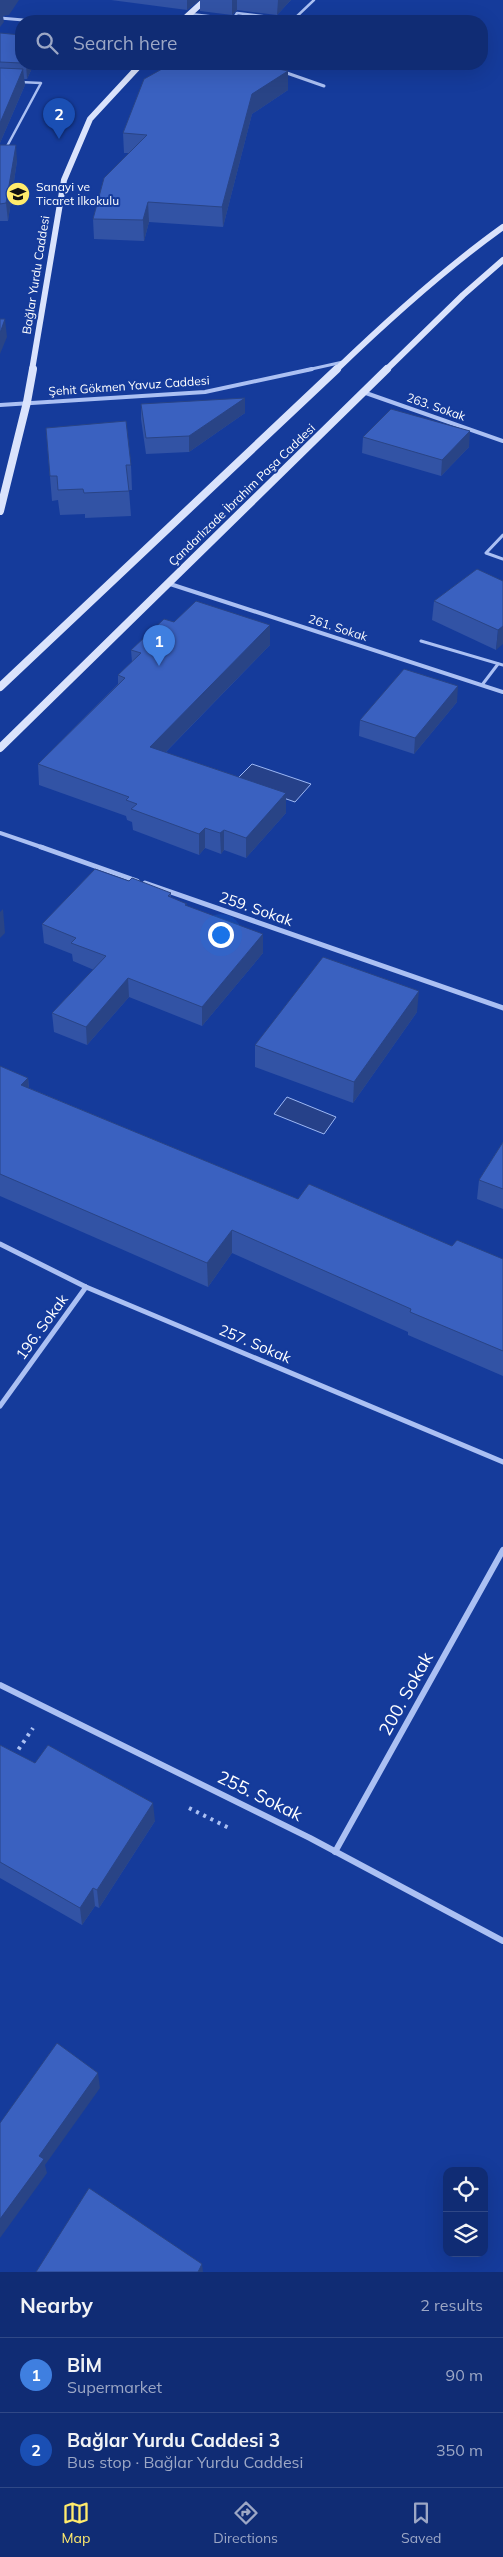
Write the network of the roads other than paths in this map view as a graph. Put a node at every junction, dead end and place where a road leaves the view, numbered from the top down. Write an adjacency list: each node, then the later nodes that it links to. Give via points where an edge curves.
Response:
1 (204, 0): 3 (main road)
2 (314, 0): 7 (lane)
3 (190, 14): 4 (lane)
4 (197, 15)
5 (236, 15): 6 (lane)
6 (253, 15)
7 (298, 15)
8 (0, 18): 9 (street)
9 (15, 19)
10 (135, 70): 19 (main road, Bağlar Yurdu Caddesi, via 90,119 64,180)
11 (277, 70): 13 (street)
12 (16, 82): 14 (lane, via 41,83 6,150)
13 (324, 86)
14 (0, 150)
15 (503, 227): 17 (main road, Çandarlızade İbrahim Paşa Caddesi, via 396,313)
16 (503, 260): 18 (main road, Çandarlızade İbrahim Paşa Caddesi)
17 (347, 362): 19 (street, Şehit Gökmen Yavuz Caddesi, via 205,392); 30 (main road, Çandarlızade İbrahim Paşa Caddesi)
18 (363, 392): 21 (street, 263. Sokak); 25 (main road, Çandarlızade İbrahim Paşa Caddesi)
19 (27, 402): 20 (street, Şehit Gökmen Yavuz Caddesi); 22 (main road, Bağlar Yurdu Caddesi)
20 (0, 405)
21 (503, 441)
22 (0, 511)
23 (503, 535): 24 (lane, via 486,553)
24 (503, 559)
25 (167, 583): 29 (street, 261. Sokak); 32 (main road, Çandarlızade İbrahim Paşa Caddesi)
26 (421, 641): 27 (lane)
27 (498, 664): 28 (lane); 29 (lane)
28 (503, 666)
29 (482, 685): 31 (street, 261. Sokak)
30 (0, 687)
31 (503, 692)
32 (0, 748)
33 (0, 833): 34 (street, 259. Sokak)
34 (503, 1008)
35 (0, 1244): 36 (street, 257. Sokak)
36 (86, 1287): 37 (street, 196. Sokak); 38 (street, 257. Sokak)
37 (0, 1406)
38 (503, 1462)
39 (503, 1550): 41 (street, 200. Sokak)
40 (0, 1685): 41 (street, 255. Sokak)
41 (335, 1852): 42 (street, 255. Sokak)
42 (503, 1941)

